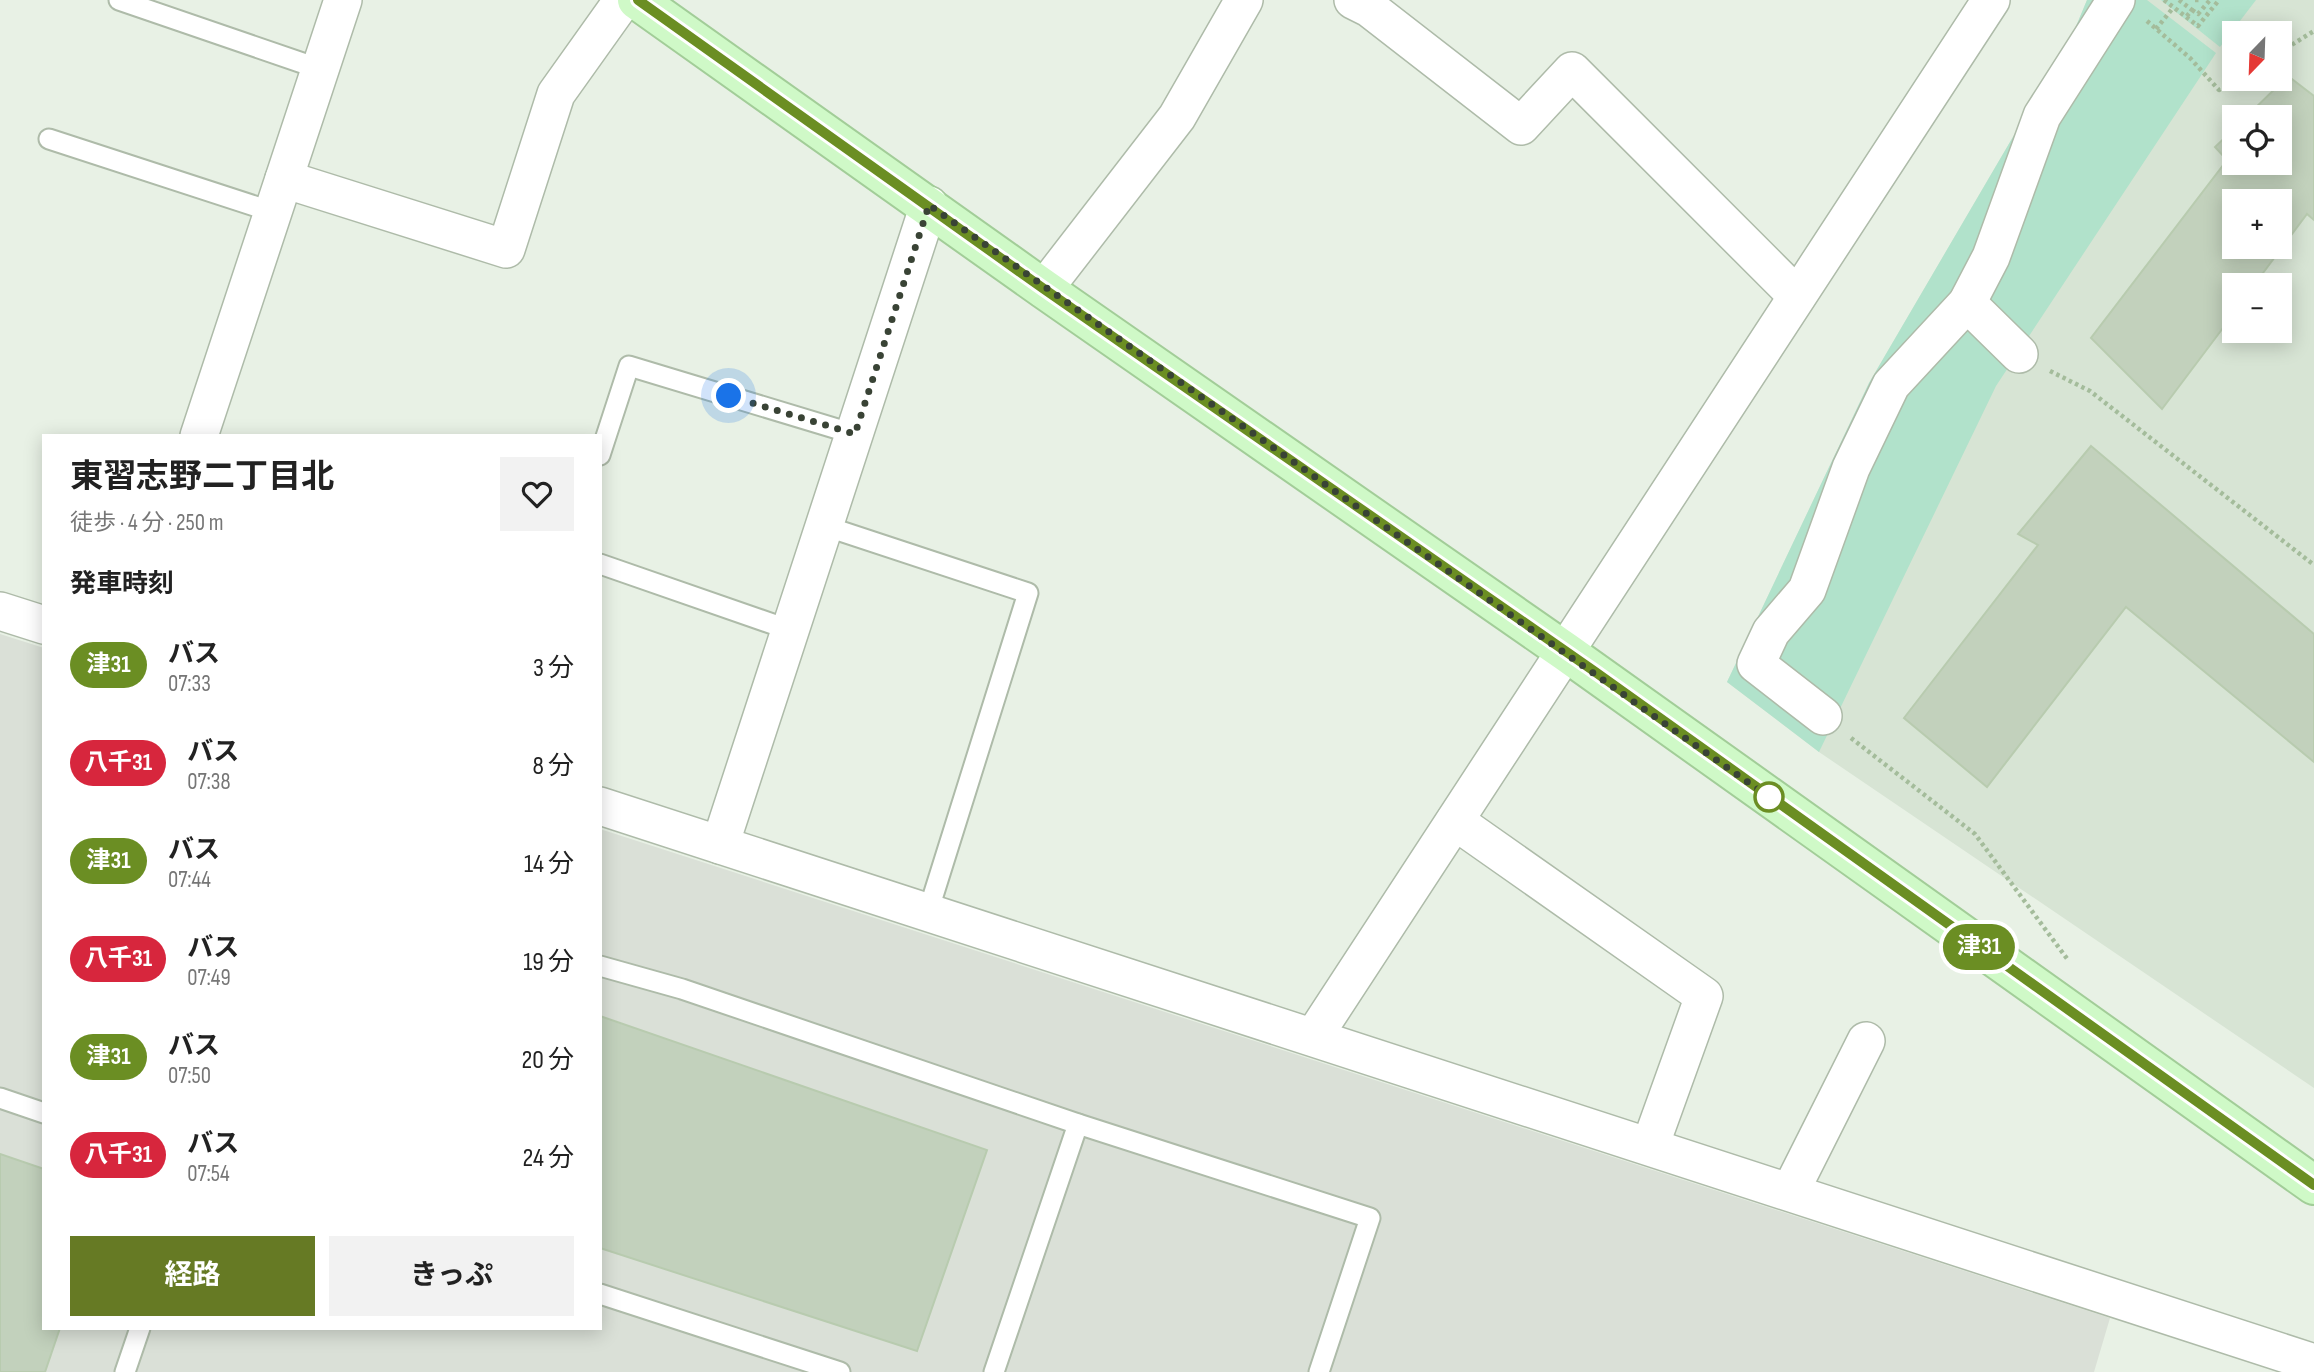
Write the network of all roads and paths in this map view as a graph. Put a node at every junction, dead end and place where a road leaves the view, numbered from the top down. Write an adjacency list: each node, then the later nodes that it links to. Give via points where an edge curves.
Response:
1 (119, 0): 20 (lane)
2 (343, 0): 20 (street)
3 (623, 0): 23 (street, via 556,94 506,249)
4 (637, 0): 24 (street)
5 (1244, 0): 25 (street, via 1177,117)
6 (1353, 0): 26 (street, via 1521,126 1572,71)
7 (1991, 0): 26 (street)
8 (2164, 0): 14 (path)
9 (2179, 0): 12 (path)
10 (2210, 0): 15 (path, via 2198,14)
11 (2219, 0): 16 (path, via 2198,26)
12 (2186, 2): 15 (path)
13 (2127, 7): 17 (path); 27 (street, via 2042,116 1991,257)
14 (2174, 8): 16 (path); 17 (path)
15 (2192, 10): 16 (path)
16 (2186, 17)
17 (2156, 29): 21 (path)
18 (2314, 32): 19 (path)
19 (2292, 45)
20 (320, 69): 23 (street)
21 (2222, 88)
22 (49, 139): 23 (lane)
23 (278, 196): 29 (street)
24 (929, 205): 25 (street); 30 (street)
25 (1044, 289): 38 (street)
26 (1797, 296): 38 (street)
27 (1967, 303): 28 (street); 39 (street, via 1891,385 1852,468 1807,590 1771,632 1756,664)
28 (2005, 337): 34 (path, via 2090,391)
29 (201, 434)
30 (855, 434): 31 (lane, via 629,366); 32 (street)
31 (602, 449)
32 (825, 526): 37 (street); 43 (lane, via 1028,593)
33 (602, 565): 37 (lane)
34 (2314, 565)
35 (0, 611): 36 (street)
36 (42, 624)
37 (790, 630): 42 (street)
38 (1566, 652): 41 (street); 52 (street)
39 (1823, 716): 44 (path, via 1975,834)
40 (602, 807): 42 (street)
41 (1455, 821): 46 (street); 51 (street, via 1704,996)
42 (720, 845): 43 (street)
43 (928, 912): 46 (street)
44 (2068, 961)
45 (602, 966): 50 (lane)
46 (1314, 1036): 51 (street)
47 (1866, 1041): 53 (street)
48 (0, 1098): 49 (lane)
49 (42, 1111)
50 (1078, 1124): 59 (lane); 60 (lane, via 1370,1218)
51 (1650, 1146): 53 (street)
52 (2314, 1185)
53 (1790, 1192): 56 (street)
54 (602, 1295): 58 (lane)
55 (139, 1330): 57 (lane)
56 (2314, 1363)
57 (125, 1372)
58 (840, 1372)
59 (994, 1372)
60 (1319, 1372)

